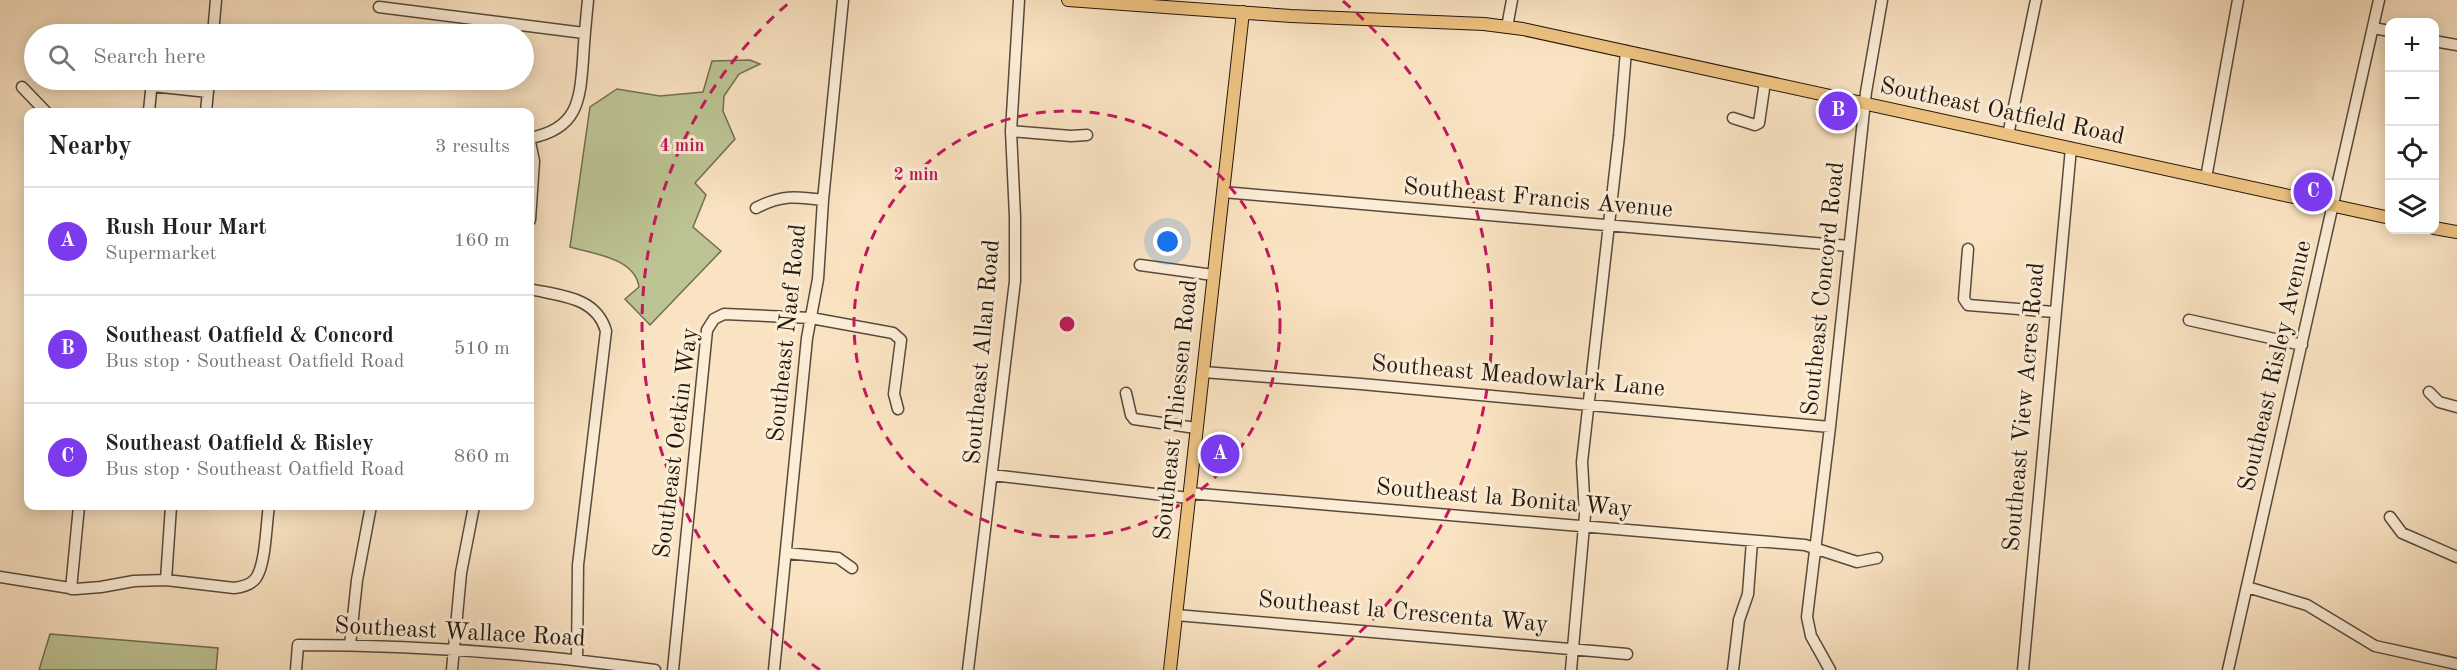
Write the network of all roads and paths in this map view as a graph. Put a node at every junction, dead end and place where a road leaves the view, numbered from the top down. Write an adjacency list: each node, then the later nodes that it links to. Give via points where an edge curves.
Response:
1 (216, 0): 13 (street)
2 (588, 0): 19 (street)
3 (843, 0): 40 (street, Southeast Naef Road)
4 (1019, 0): 33 (street, Southeast Allan Road)
5 (1068, 0): 12 (main road, Southeast Oatfield Road)
6 (1512, 0): 16 (street)
7 (1882, 0): 28 (street, Southeast Concord Road)
8 (2036, 0): 35 (street)
9 (2238, 0): 38 (street)
10 (2379, 0): 17 (street, Southeast Risley Avenue)
11 (379, 7): 14 (street)
12 (1242, 12): 16 (main road, Southeast Oatfield Road); 39 (main road, Southeast Thiessen Road)
13 (214, 24)
14 (513, 24)
15 (534, 27): 19 (street)
16 (1507, 27): 22 (main road, Southeast Oatfield Road)
17 (2373, 28): 18 (street); 41 (street, Southeast Risley Avenue)
18 (2385, 30)
19 (584, 33): 36 (street, via 580,93 574,111 554,131)
20 (2439, 41): 21 (street)
21 (2457, 45)
22 (1626, 51): 23 (main road, Southeast Oatfield Road); 44 (street)
23 (1765, 82): 28 (main road, Southeast Oatfield Road); 32 (street, via 1759,123)
24 (25, 90): 29 (street)
25 (151, 90): 30 (street)
26 (196, 90): 27 (street)
27 (208, 92): 31 (street)
28 (1865, 103): 35 (main road, Southeast Oatfield Road); 47 (street, Southeast Concord Road)
29 (42, 108)
30 (149, 108)
31 (206, 108)
32 (1732, 118)
33 (1011, 131): 34 (street); 64 (street, Southeast Allan Road, via 1016,265)
34 (1087, 135)
35 (2008, 135): 37 (main road, Southeast Oatfield Road)
36 (534, 138)
37 (2071, 148): 38 (main road, Southeast Oatfield Road); 52 (street, Southeast View Acres Road)
38 (2206, 178): 41 (main road, Southeast Oatfield Road)
39 (1222, 192): 44 (street, Southeast Francis Avenue); 50 (main road, Southeast Thiessen Road)
40 (823, 200): 42 (street, via 783,197); 53 (street, Southeast Naef Road, via 818,279)
41 (2333, 205): 43 (main road, Southeast Oatfield Road); 55 (street, Southeast Risley Avenue)
42 (756, 208)
43 (2385, 217)
44 (1607, 227): 47 (street, Southeast Francis Avenue); 59 (street)
45 (2439, 229): 46 (main road)
46 (2457, 232)
47 (1849, 246): 62 (street, Southeast Concord Road)
48 (1968, 249): 52 (street, via 1964,299 1968,305)
49 (1140, 266): 50 (street)
50 (1213, 275): 56 (main road, Southeast Thiessen Road)
51 (534, 290): 88 (street, via 593,307 606,331 578,565)
52 (2055, 312): 100 (street, Southeast View Acres Road)
53 (811, 318): 61 (street, Southeast Oetkin Way, via 893,333 901,340 894,394); 75 (street, Southeast Naef Road); 93 (street, Southeast Oetkin Way, via 724,314 714,319 707,330)
54 (2189, 320): 55 (street)
55 (2302, 345): 81 (street, Southeast Risley Avenue)
56 (1203, 372): 59 (street, Southeast Meadowlark Lane); 63 (main road, Southeast Thiessen Road)
57 (2429, 392): 60 (street, via 2439,402)
58 (1126, 393): 63 (street, via 1134,419)
59 (1588, 404): 62 (street, Southeast Meadowlark Lane); 72 (street, via 1582,462)
60 (2457, 407)
61 (898, 409)
62 (1830, 427): 74 (street, Southeast Concord Road)
63 (1196, 428): 65 (main road, Southeast Thiessen Road)
64 (992, 475): 65 (street, Southeast la Bonita Way); 95 (street, Southeast Allan Road)
65 (1189, 495): 72 (street, Southeast la Bonita Way); 83 (main road, Southeast Thiessen Road)
66 (79, 510): 82 (street)
67 (171, 510): 80 (street)
68 (268, 510): 80 (street, via 260,568 255,579 245,586)
69 (369, 510): 84 (street)
70 (473, 510): 86 (street, via 460,581)
71 (2390, 517): 76 (street, via 2402,533)
72 (1584, 527): 73 (street, Southeast la Bonita Way); 85 (street)
73 (1752, 541): 74 (street, Southeast la Bonita Way); 98 (street, via 1748,594 1739,620)
74 (1815, 547): 77 (street, Southeast la Bonita Way, via 1857,562); 99 (street, Southeast Concord Road, via 1807,625)
75 (786, 553): 78 (street, via 838,558); 94 (street, Southeast Naef Road)
76 (2457, 557)
77 (1876, 558)
78 (852, 568)
79 (0, 578): 82 (street)
80 (166, 580): 82 (street)
81 (2247, 587): 89 (street, via 2307,605 2375,646); 101 (street, Southeast Risley Avenue)
82 (71, 589)
83 (1176, 615): 85 (street, Southeast la Crescenta Way); 96 (main road, Southeast Thiessen Road)
84 (350, 645): 86 (street, Southeast Wallace Road); 90 (street, Southeast Wallace Road, via 298,645)
85 (1573, 649): 87 (street, Southeast la Crescenta Way); 97 (street)
86 (454, 651): 88 (street, Southeast Wallace Road); 91 (street)
87 (1627, 654)
88 (577, 659): 92 (street, Southeast Wallace Road)
89 (2457, 664)
90 (296, 670)
91 (452, 670)
92 (655, 670)
93 (673, 670)
94 (774, 670)
95 (968, 670)
96 (1170, 670)
97 (1571, 670)
98 (1733, 670)
99 (1830, 670)
100 (2023, 670)
101 (2228, 670)

